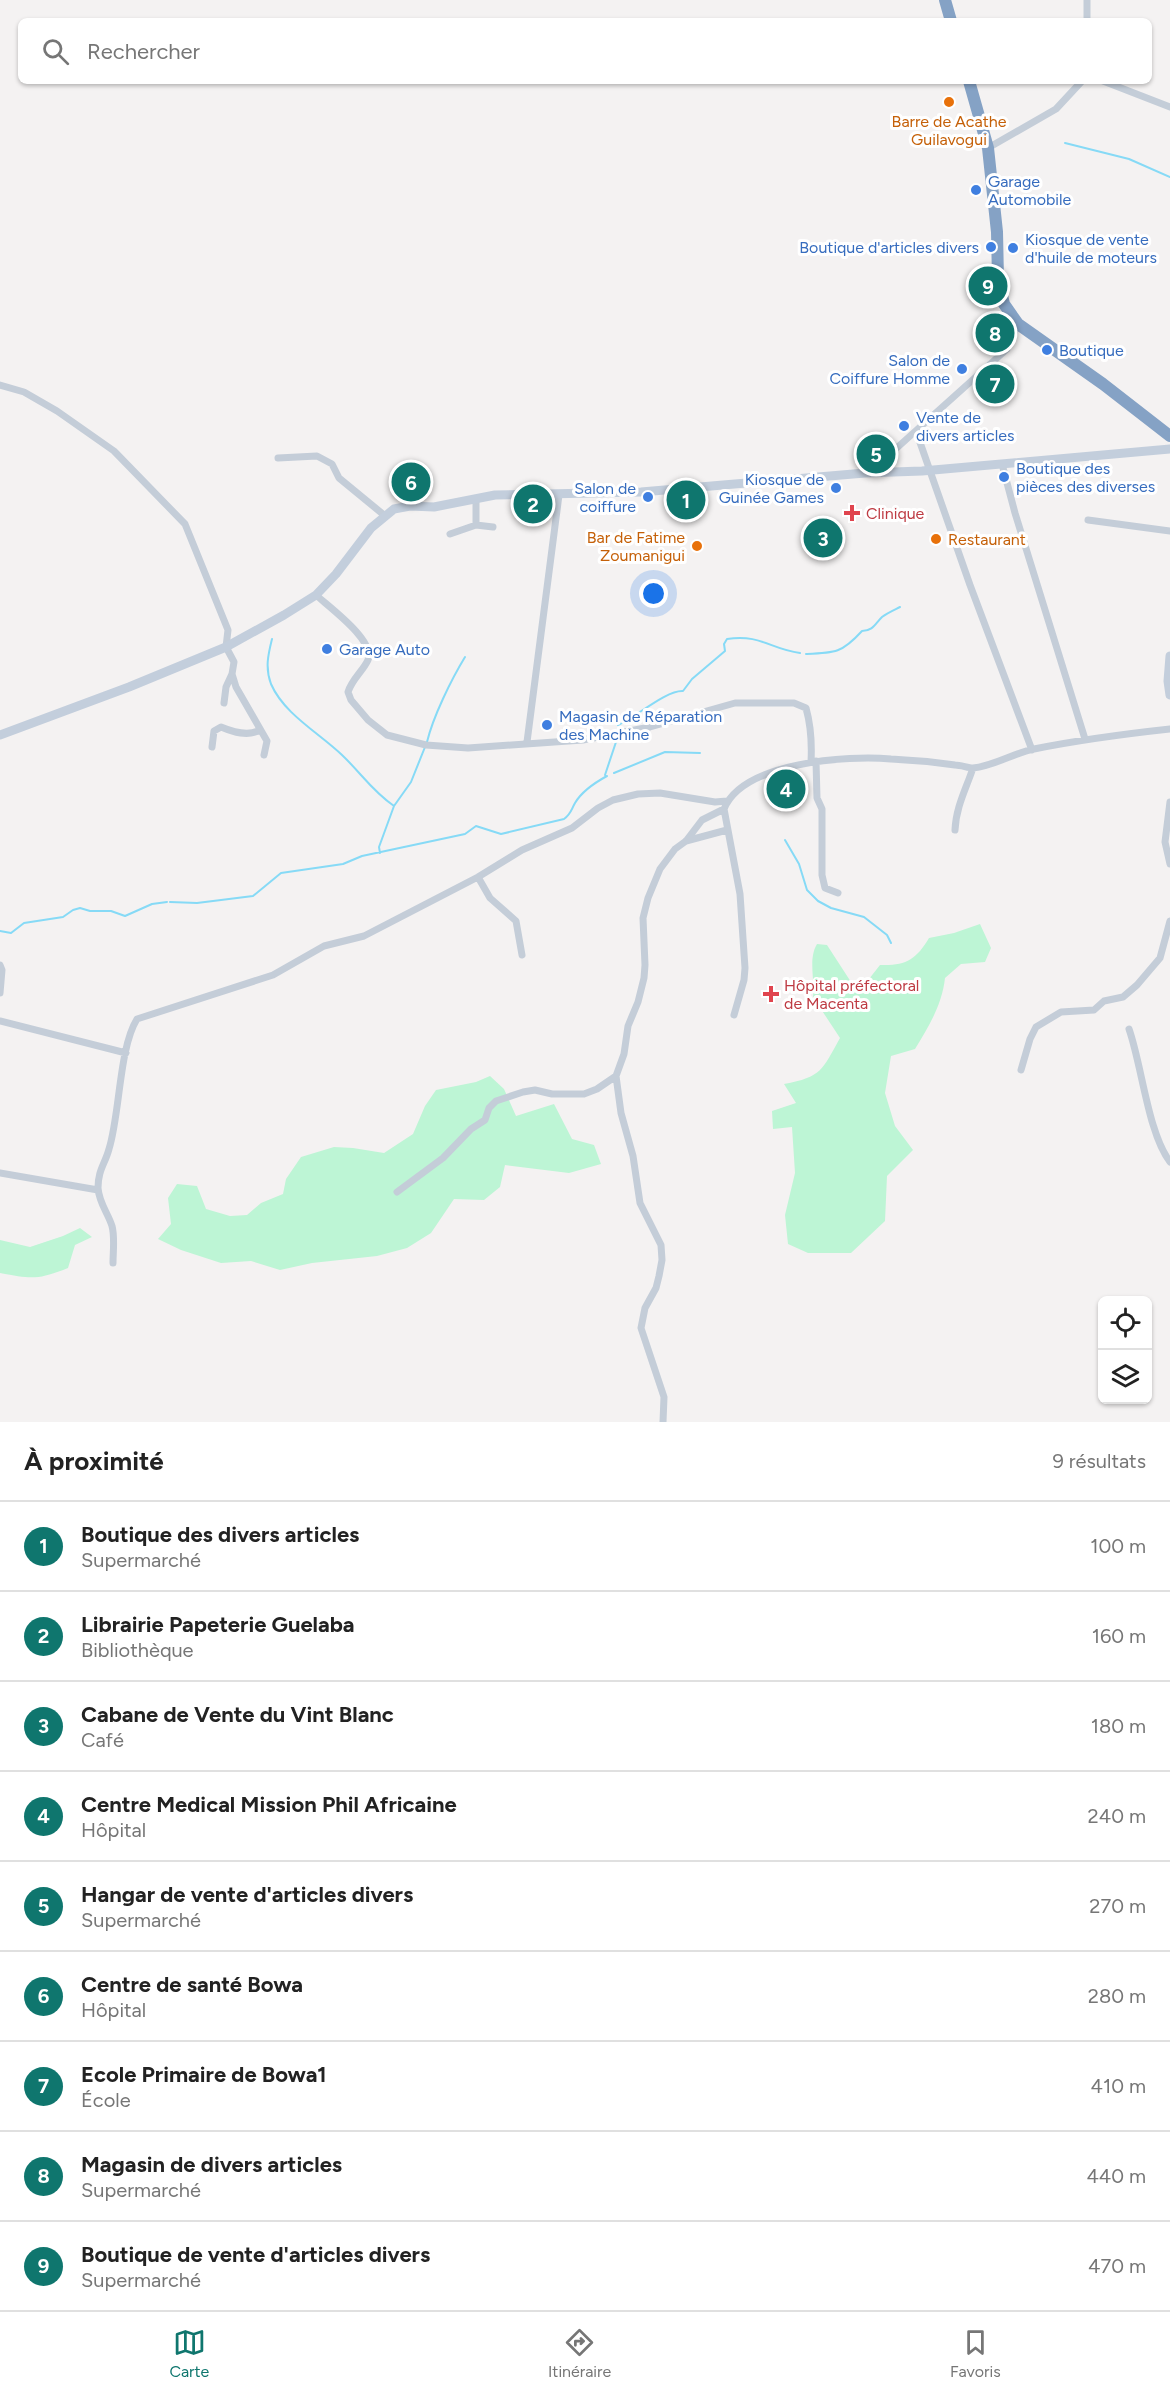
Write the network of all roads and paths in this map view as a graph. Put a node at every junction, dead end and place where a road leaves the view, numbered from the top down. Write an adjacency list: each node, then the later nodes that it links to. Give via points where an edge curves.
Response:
1 (945, 0): 3 (highway)
2 (1087, 0): 4 (street)
3 (950, 18)
4 (1087, 18)
5 (970, 84): 9 (highway)
6 (1079, 84): 9 (street, via 1056,109)
7 (1111, 84): 8 (street)
8 (1170, 107)
9 (988, 148): 10 (highway, via 999,290)
10 (1018, 324): 12 (street, via 1007,349); 13 (highway)
11 (0, 385): 28 (street, via 24,392 57,411 114,451 185,524 228,630)
12 (916, 430): 17 (street); 18 (street)
13 (1170, 436)
14 (1170, 449): 16 (main road)
15 (278, 458): 21 (street, via 317,456 332,464 339,478)
16 (1002, 464): 17 (main road); 36 (street)
17 (930, 470): 18 (main road); 39 (street)
18 (865, 473): 19 (main road)
19 (559, 495): 20 (main road); 37 (street)
20 (476, 499): 21 (main road, via 434,507 410,506); 23 (street)
21 (384, 515): 27 (main road)
22 (1088, 520): 25 (street)
23 (476, 525): 24 (street); 26 (street)
24 (493, 527)
25 (1170, 531)
26 (450, 534)
27 (316, 595): 28 (main road); 37 (street, via 364,639 370,654 368,661 348,692 368,720 387,735 426,745 468,748)
28 (226, 647): 30 (street, via 234,662); 35 (main road)
29 (1170, 656): 31 (main road)
30 (232, 674): 32 (street); 34 (street)
31 (1170, 695)
32 (224, 703)
33 (1170, 729): 36 (street)
34 (260, 730): 38 (street, via 254,734 221,728 214,731); 40 (street, via 267,741)
35 (0, 735)
36 (1085, 739): 39 (street)
37 (527, 742): 41 (street, via 601,736 735,703 794,704 806,708)
38 (212, 747)
39 (1032, 750): 42 (street)
40 (264, 755)
41 (814, 762): 42 (street, via 888,758); 44 (street, via 798,764 746,785); 50 (street, via 817,798 822,809 822,875 825,888)
42 (973, 768): 46 (street, via 962,793)
43 (1170, 802): 48 (street, via 1165,842)
44 (726, 805): 45 (street); 47 (street, via 702,819); 49 (street, via 660,793 614,800 572,828 522,850)
45 (727, 830): 47 (street); 55 (street, via 740,894 745,968)
46 (955, 830)
47 (687, 841): 60 (street, via 660,868 648,898 643,918 644,978)
48 (1170, 864)
49 (478, 877): 52 (street, via 490,898 516,921); 58 (street, via 398,920 364,936 324,946 273,975 142,1016 132,1027)
50 (838, 892)
51 (1170, 921): 59 (street, via 1160,958 1137,985 1123,997 1104,1001 1094,1011 1061,1012 1036,1027)
52 (522, 955)
53 (0, 965): 54 (street)
54 (0, 993)
55 (734, 1015)
56 (0, 1021): 58 (street)
57 (1129, 1029): 61 (street, via 1155,1130)
58 (126, 1053): 63 (street)
59 (1021, 1070)
60 (616, 1076): 64 (street, via 584,1094 535,1090 496,1101 485,1120); 66 (street, via 640,1203 661,1245 659,1276 641,1328 664,1397)
61 (1170, 1162)
62 (0, 1173): 63 (street)
63 (98, 1190): 65 (street, via 112,1227)
64 (397, 1192)
65 (113, 1263)
66 (663, 1422)

